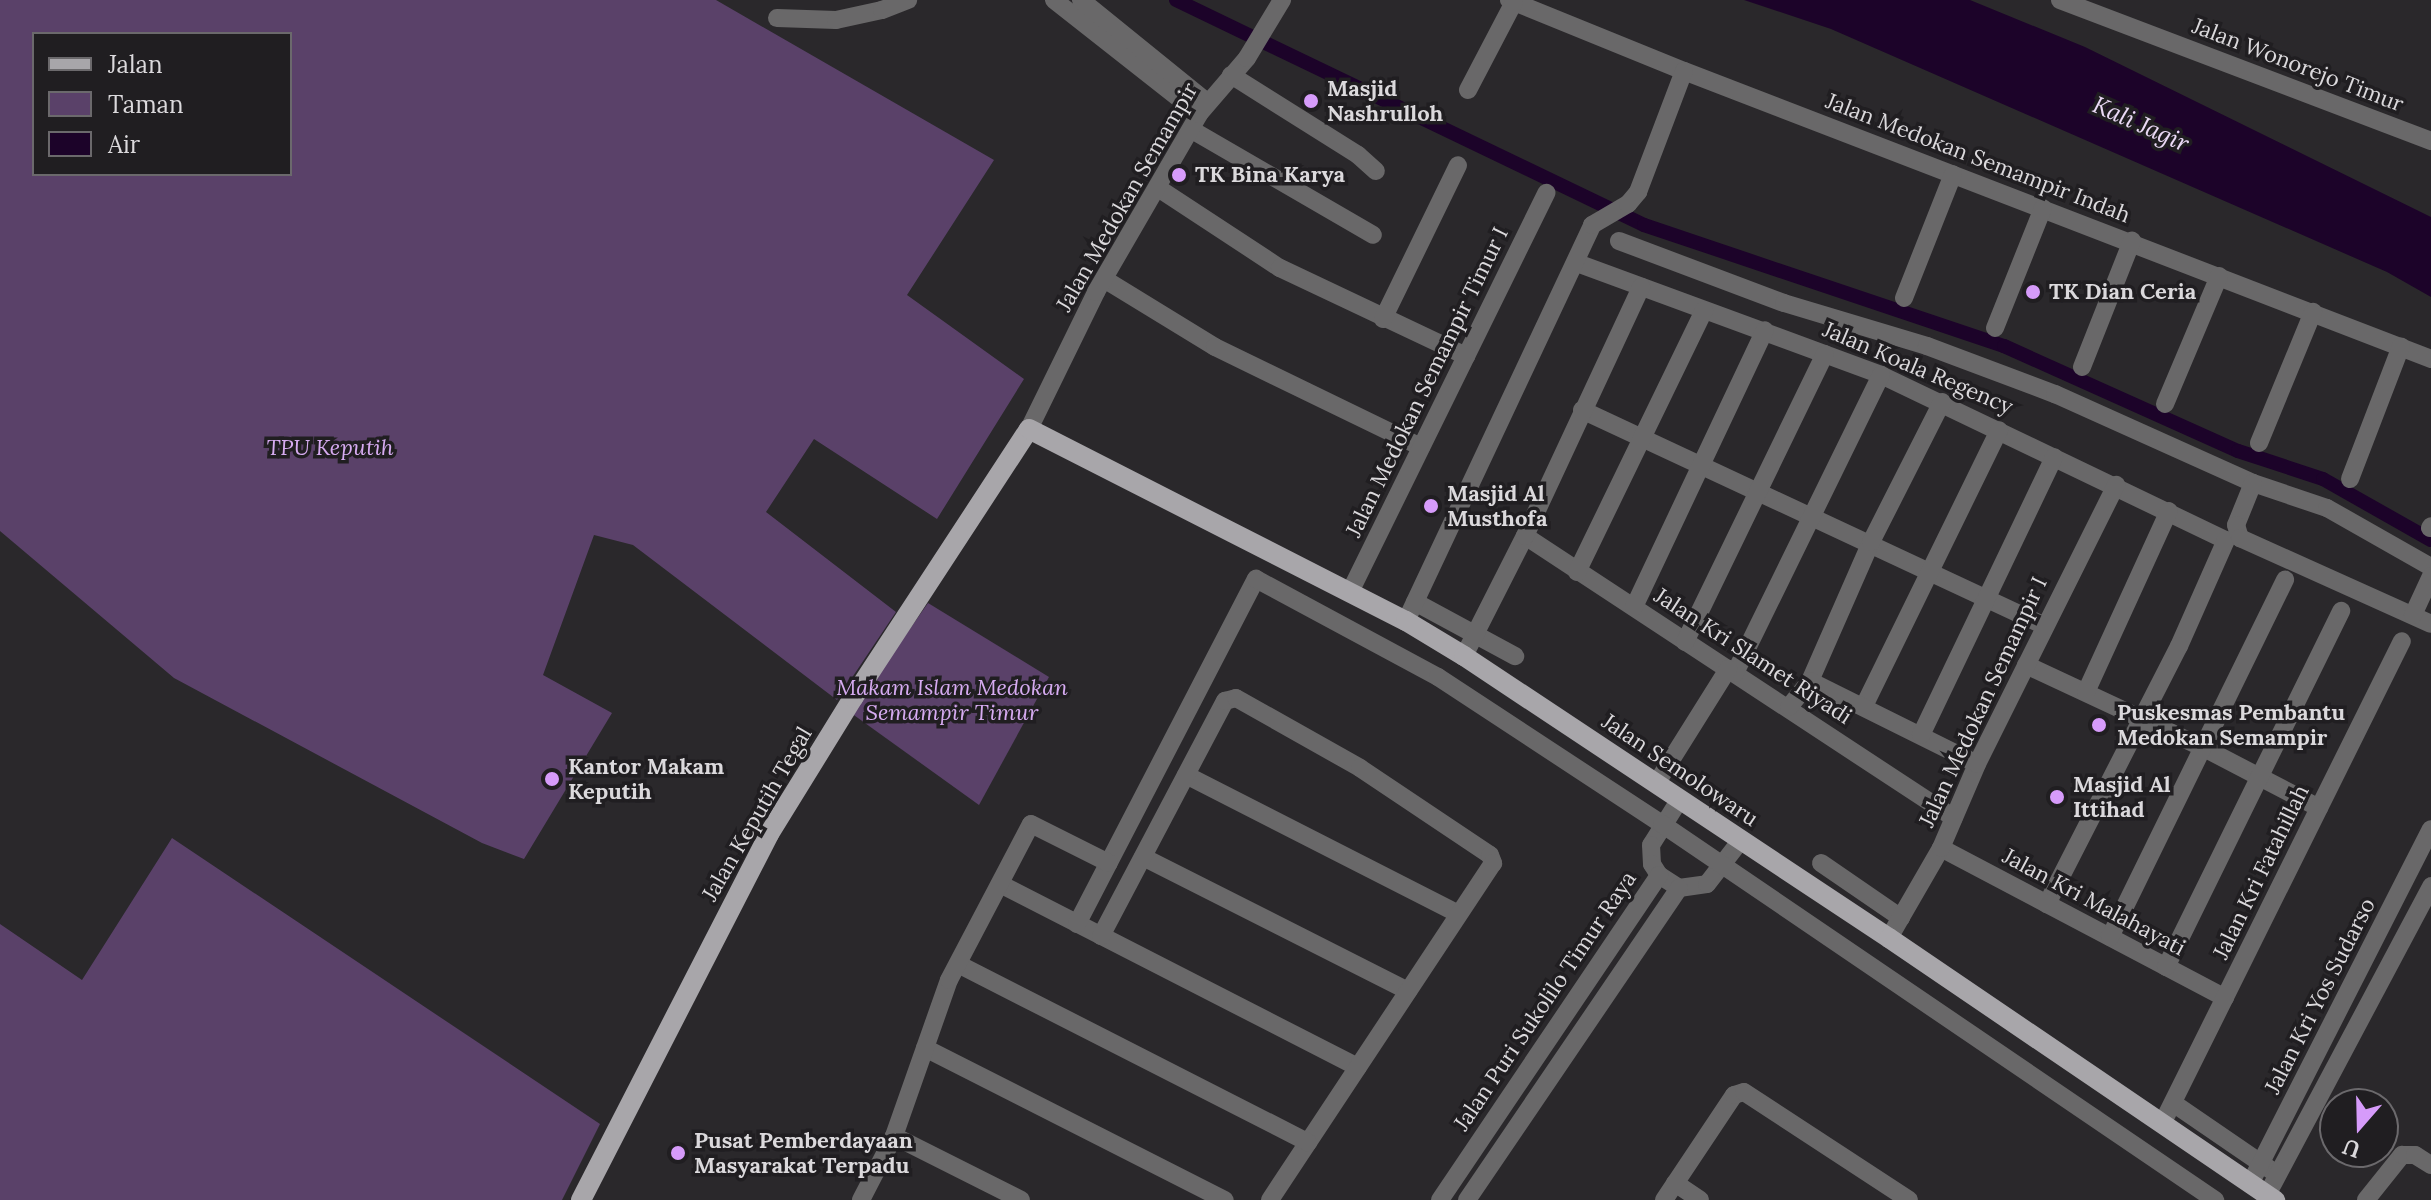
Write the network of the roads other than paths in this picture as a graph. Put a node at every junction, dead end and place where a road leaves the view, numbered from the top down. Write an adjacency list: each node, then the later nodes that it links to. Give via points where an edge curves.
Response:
1 (908, 0): 7 (street, via 836,20)
2 (1054, 0): 11 (street)
3 (1081, 0): 11 (street)
4 (1282, 0): 9 (street, Jalan Medokan Semampir)
5 (2060, 0): 12 (street, Jalan Wonorejo Timur)
6 (1512, 1): 8 (street, Jalan Medokan Semampir Indah); 10 (street)
7 (777, 18)
8 (1684, 71): 15 (street, Jalan Medokan Semampir Indah); 22 (street, via 1638,192 1628,204 1598,219)
9 (1231, 75): 11 (street, Jalan Medokan Semampir); 14 (street)
10 (1468, 90)
11 (1199, 115): 16 (street, Jalan Medokan Semampir); 19 (street, via 1223,151)
12 (2431, 141)
13 (1458, 165): 29 (street)
14 (1376, 171)
15 (1953, 174): 18 (street, Jalan Medokan Semampir Indah); 26 (street)
16 (1158, 188): 24 (street, Jalan Medokan Semampir); 29 (street, via 1280,268)
17 (1546, 193): 34 (street, Jalan Medokan Semampir Timur I)
18 (2043, 208): 21 (street, Jalan Medokan Semampir Indah); 30 (street)
19 (1373, 235)
20 (1619, 241): 49 (street, via 2055,394)
21 (2132, 241): 23 (street, Jalan Medokan Semampir Indah); 36 (street)
22 (1577, 263): 25 (street, Jalan Koala Regency); 64 (street)
23 (2219, 276): 28 (street, Jalan Medokan Semampir Indah); 39 (street)
24 (1104, 279): 41 (street, Jalan Medokan Semampir); 45 (street, via 1215,347)
25 (1641, 287): 27 (street, Jalan Koala Regency); 40 (street)
26 (1904, 298)
27 (1704, 310): 31 (street, Jalan Koala Regency); 43 (street)
28 (2313, 312): 32 (street, Jalan Medokan Semampir Indah); 44 (street)
29 (1383, 319): 34 (street)
30 (1995, 328)
31 (1765, 330): 33 (street, Jalan Koala Regency); 47 (street)
32 (2401, 346): 35 (street, Jalan Medokan Semampir Indah); 48 (street)
33 (1825, 354): 37 (street, Jalan Koala Regency); 51 (street)
34 (1466, 356): 45 (street, Jalan Medokan Semampir Timur I)
35 (2431, 359)
36 (2082, 367)
37 (1881, 375): 38 (street, Jalan Koala Regency); 53 (street)
38 (1942, 402): 42 (street, Jalan Koala Regency); 56 (street)
39 (2165, 404)
40 (1582, 410): 43 (street); 54 (street)
41 (1029, 429): 62 (main road, Jalan Semolowaru); 130 (main road, Jalan Keputih Tegal, via 769,834)
42 (1999, 430): 46 (street, Jalan Koala Regency); 58 (street)
43 (1641, 437): 47 (street); 59 (street)
44 (2259, 443)
45 (1421, 447): 62 (street, Jalan Medokan Semampir Timur I)
46 (2054, 457): 50 (street, Jalan Koala Regency); 63 (street)
47 (1701, 463): 51 (street); 65 (street)
48 (2350, 479)
49 (2253, 483): 55 (street); 57 (street, via 2327,508)
50 (2116, 485): 52 (street, Jalan Koala Regency); 70 (street, Jalan Medokan Semampir I)
51 (1758, 491): 53 (street); 73 (street)
52 (2169, 511): 55 (street, Jalan Koala Regency); 79 (street)
53 (1814, 518): 56 (street); 77 (street)
54 (1525, 536): 59 (street, Jalan Kri Slamet Riyadi); 71 (street)
55 (2233, 540): 67 (street, Jalan Koala Regency); 82 (street)
56 (1871, 542): 58 (street); 78 (street)
57 (2431, 567)
58 (1928, 571): 63 (street); 80 (street)
59 (1577, 572): 65 (street, Jalan Kri Slamet Riyadi)
60 (2431, 576): 67 (street)
61 (2285, 580): 84 (street)
62 (1350, 592): 68 (main road, Jalan Semolowaru)
63 (1984, 598): 70 (street); 83 (street)
64 (1415, 602): 68 (street); 71 (street)
65 (1634, 607): 73 (street, Jalan Kri Slamet Riyadi)
66 (2341, 611): 87 (street)
67 (2413, 615): 69 (street, Jalan Koala Regency)
68 (1406, 621): 74 (main road, Jalan Semolowaru)
69 (2431, 624)
70 (2045, 626): 76 (street, Jalan Medokan Semampir I)
71 (1476, 633): 74 (street); 75 (street)
72 (2402, 641): 90 (street, Jalan Kri Fatahillah)
73 (1685, 642): 77 (street, Jalan Kri Slamet Riyadi)
74 (1464, 656): 88 (main road, Jalan Semolowaru)
75 (1515, 656)
76 (2026, 665): 79 (street); 85 (street, Jalan Medokan Semampir I)
77 (1732, 671): 81 (street, Jalan Kri Slamet Riyadi); 88 (street)
78 (1810, 681): 80 (street); 81 (street)
79 (2086, 692): 82 (street)
80 (1864, 706): 83 (street)
81 (1789, 707): 91 (street, Jalan Kri Slamet Riyadi)
82 (2142, 718): 84 (street); 103 (street)
83 (1921, 735): 85 (street)
84 (2202, 747): 87 (street); 108 (street)
85 (1977, 764): 91 (street, Jalan Medokan Semampir I)
86 (1186, 775): 96 (street); 104 (street); 104 (street, via 1225,701 1236,698 1360,768 1490,855 1493,863)
87 (2259, 778): 90 (street); 111 (street)
88 (1656, 784): 89 (main road, Jalan Semolowaru)
89 (1678, 802): 92 (street, Jalan Puri Sukolilo Timur Raya); 95 (main road, Jalan Semolowaru)
90 (2319, 808): 113 (street, Jalan Kri Fatahillah)
91 (1954, 818): 94 (street, Jalan Medokan Semampir I)
92 (1663, 822): 95 (street); 97 (street, via 1438,677 1256,579); 99 (street, Jalan Puri Sukolilo Timur Raya, via 1651,845)
93 (2431, 829): 114 (street, Jalan Kri Yos Sudarso)
94 (1941, 848): 103 (street, Jalan Kri Malahayati); 105 (street, Jalan Medokan Semampir I)
95 (1731, 854): 102 (street, via 1707,884); 109 (main road, Jalan Semolowaru); 128 (street)
96 (1143, 857): 107 (street); 112 (street)
97 (1109, 863): 100 (street, via 1031,824); 106 (street)
98 (1821, 863): 105 (street)
99 (1659, 875): 102 (street); 122 (street, Jalan Puri Sukolilo Timur Raya)
100 (1000, 884): 106 (street); 110 (street)
101 (2431, 886): 115 (street)
102 (1679, 888): 126 (street)
103 (2047, 904): 108 (street, Jalan Kri Malahayati)
104 (1459, 914): 112 (street)
105 (1901, 918): 109 (street, Jalan Medokan Semampir I)
106 (1077, 924): 107 (street)
107 (1101, 936): 117 (street)
108 (2110, 937): 111 (street, Jalan Kri Malahayati)
109 (1889, 938): 119 (main road, Jalan Semolowaru)
110 (958, 964): 116 (street); 121 (street)
111 (2166, 967): 113 (street, Jalan Kri Malahayati)
112 (1408, 991): 117 (street)
113 (2225, 998): 118 (street, Jalan Kri Fatahillah)
114 (2335, 1020): 115 (street); 123 (street, Jalan Kri Yos Sudarso)
115 (2356, 1030): 125 (street)
116 (925, 1048): 120 (street); 133 (street)
117 (1358, 1067): 121 (street)
118 (2173, 1103): 119 (street, Jalan Kri Fatahillah); 123 (street)
119 (2162, 1124): 128 (main road, Jalan Semolowaru)
120 (894, 1136): 131 (street); 132 (street)
121 (1308, 1142): 134 (street)
122 (1464, 1164): 126 (street); 135 (street, Jalan Puri Sukolilo Timur Raya)
123 (2262, 1164): 125 (street); 129 (street, Jalan Kri Yos Sudarso)
124 (2431, 1165): 140 (street, via 2415,1155 2402,1155)
125 (2279, 1176): 129 (street)
126 (1482, 1179): 136 (street)
127 (1675, 1183): 137 (street); 138 (street); 139 (street, via 1734,1095 1750,1094)
128 (2213, 1187): 129 (main road, Jalan Semolowaru)
129 (2258, 1194)
130 (581, 1200)
131 (861, 1200)
132 (1021, 1200)
133 (1225, 1200)
134 (1270, 1200)
135 (1440, 1200)
136 (1467, 1200)
137 (1664, 1200)
138 (1700, 1200)
139 (1909, 1200)
140 (2366, 1200)

